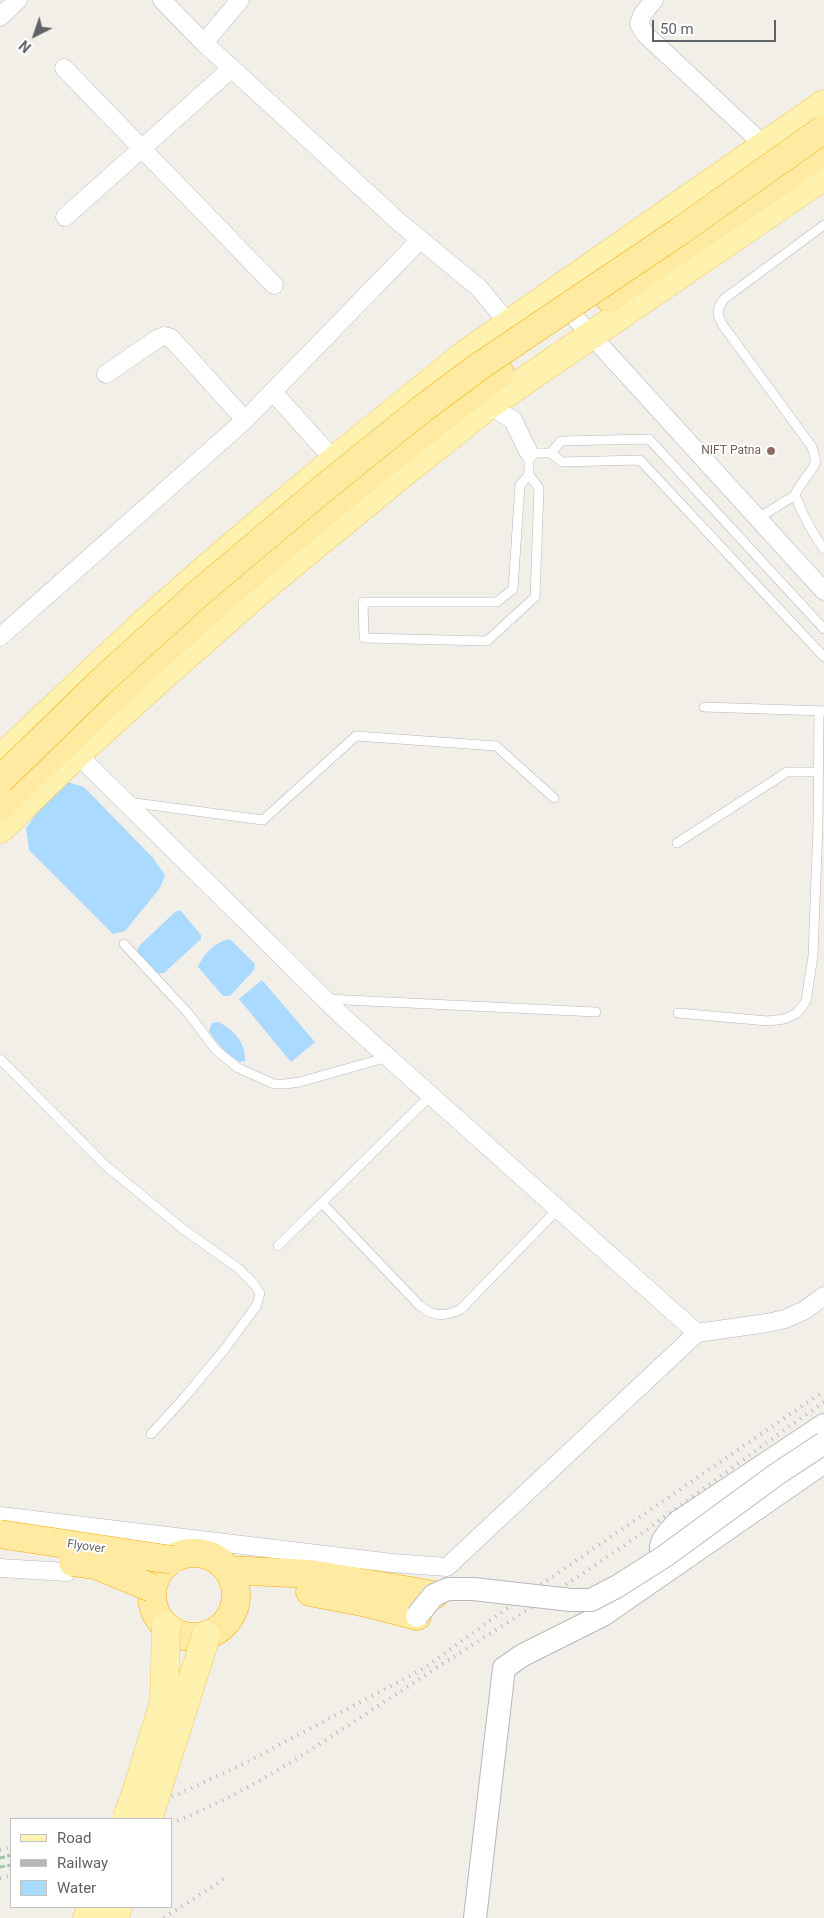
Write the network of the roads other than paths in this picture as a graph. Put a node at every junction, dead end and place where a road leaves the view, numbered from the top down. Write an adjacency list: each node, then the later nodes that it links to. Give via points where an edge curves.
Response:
1 (18, 0): 5 (street)
2 (162, 0): 6 (street)
3 (240, 0): 6 (street)
4 (654, 0): 11 (street, via 639,24 645,34)
5 (0, 17)
6 (204, 43): 8 (street)
7 (64, 68): 12 (street)
8 (232, 68): 12 (street); 17 (street)
9 (824, 104): 11 (main road)
10 (824, 129): 42 (highway, bridge, via 680,231 476,368 422,409 199,594 104,679)
11 (764, 145): 19 (main road)
12 (142, 148): 15 (street); 18 (street)
13 (824, 151): 45 (highway, via 500,373 438,421 247,577 44,762)
14 (824, 176): 21 (main road)
15 (65, 217)
16 (824, 226): 30 (lane, via 734,291 719,307 718,315 812,446 816,462)
17 (420, 240): 20 (street, via 479,288); 23 (street)
18 (274, 285)
19 (553, 293): 20 (main road); 21 (street)
20 (509, 324): 28 (main road, via 463,356)
21 (590, 336): 24 (main road); 31 (street)
22 (106, 374): 25 (street, via 157,339 171,338)
23 (273, 392): 25 (street); 28 (street)
24 (489, 406): 26 (street, via 513,420); 40 (main road, via 263,588)
25 (245, 420): 35 (street)
26 (529, 452): 27 (lane); 29 (lane)
27 (552, 453): 34 (lane, via 561,441 649,439); 36 (lane, via 562,462 640,460)
28 (335, 461): 39 (main road, via 230,548)
29 (529, 475): 29 (lane, via 538,488 534,597 487,641 364,638 364,602 497,602 513,588 520,485)
30 (795, 495): 31 (lane); 32 (lane)
31 (757, 519): 33 (street)
32 (824, 549)
33 (824, 591)
34 (824, 629)
35 (0, 637)
36 (824, 657)
37 (704, 706): 38 (lane)
38 (822, 711): 41 (lane)
39 (3, 751)
40 (77, 754): 44 (street); 46 (main road)
41 (818, 772): 47 (lane, via 786,772); 51 (lane, via 813,956 806,1001 796,1013 784,1019)
42 (0, 780)
43 (554, 798): 44 (lane, via 496,746 356,736 263,820)
44 (125, 802): 49 (street)
45 (0, 808)
46 (0, 829)
47 (678, 843)
48 (124, 944): 52 (lane, via 188,1013 216,1050 238,1068 264,1080 274,1084 300,1082)
49 (324, 998): 50 (lane); 52 (street)
50 (596, 1012)
51 (678, 1013)
52 (388, 1057): 54 (street)
53 (0, 1059): 61 (lane, via 105,1165 183,1229 238,1268 260,1293 257,1305 224,1350)
54 (430, 1095): 55 (lane); 56 (street)
55 (322, 1203): 56 (lane, via 419,1306 439,1316 461,1309); 57 (lane)
56 (558, 1208): 59 (street)
57 (278, 1246)
58 (824, 1296): 59 (street, via 785,1319)
59 (697, 1333): 65 (street, via 447,1567)
60 (824, 1424): 70 (street, via 678,1522 664,1538 659,1550)
61 (152, 1434)
62 (824, 1444): 73 (street, bridge, via 777,1474 665,1556 590,1600 473,1589 448,1589)
63 (819, 1470): 70 (street)
64 (0, 1516): 65 (street)
65 (99, 1527): 69 (street, via 68,1572)
66 (0, 1534): 68 (highway, Flyover, bridge)
67 (0, 1553): 72 (highway, Flyover, bridge, via 96,1565)
68 (172, 1560): 71 (highway, Flyover, via 194,1552 213,1557); 72 (highway, via 160,1570)
69 (0, 1568)
70 (666, 1571): 79 (street, via 603,1615 504,1668)
71 (232, 1579): 73 (highway, via 310,1574); 74 (highway, via 367,1603); 76 (highway, via 235,1608 224,1626)
72 (152, 1588): 75 (highway, via 154,1609)
73 (434, 1595): 74 (street, bridge)
74 (417, 1616)
75 (166, 1627): 76 (highway, via 185,1637); 77 (main road, bridge, via 164,1702)
76 (206, 1636): 78 (main road, bridge)
77 (126, 1818)
78 (148, 1818)
79 (475, 1918)

